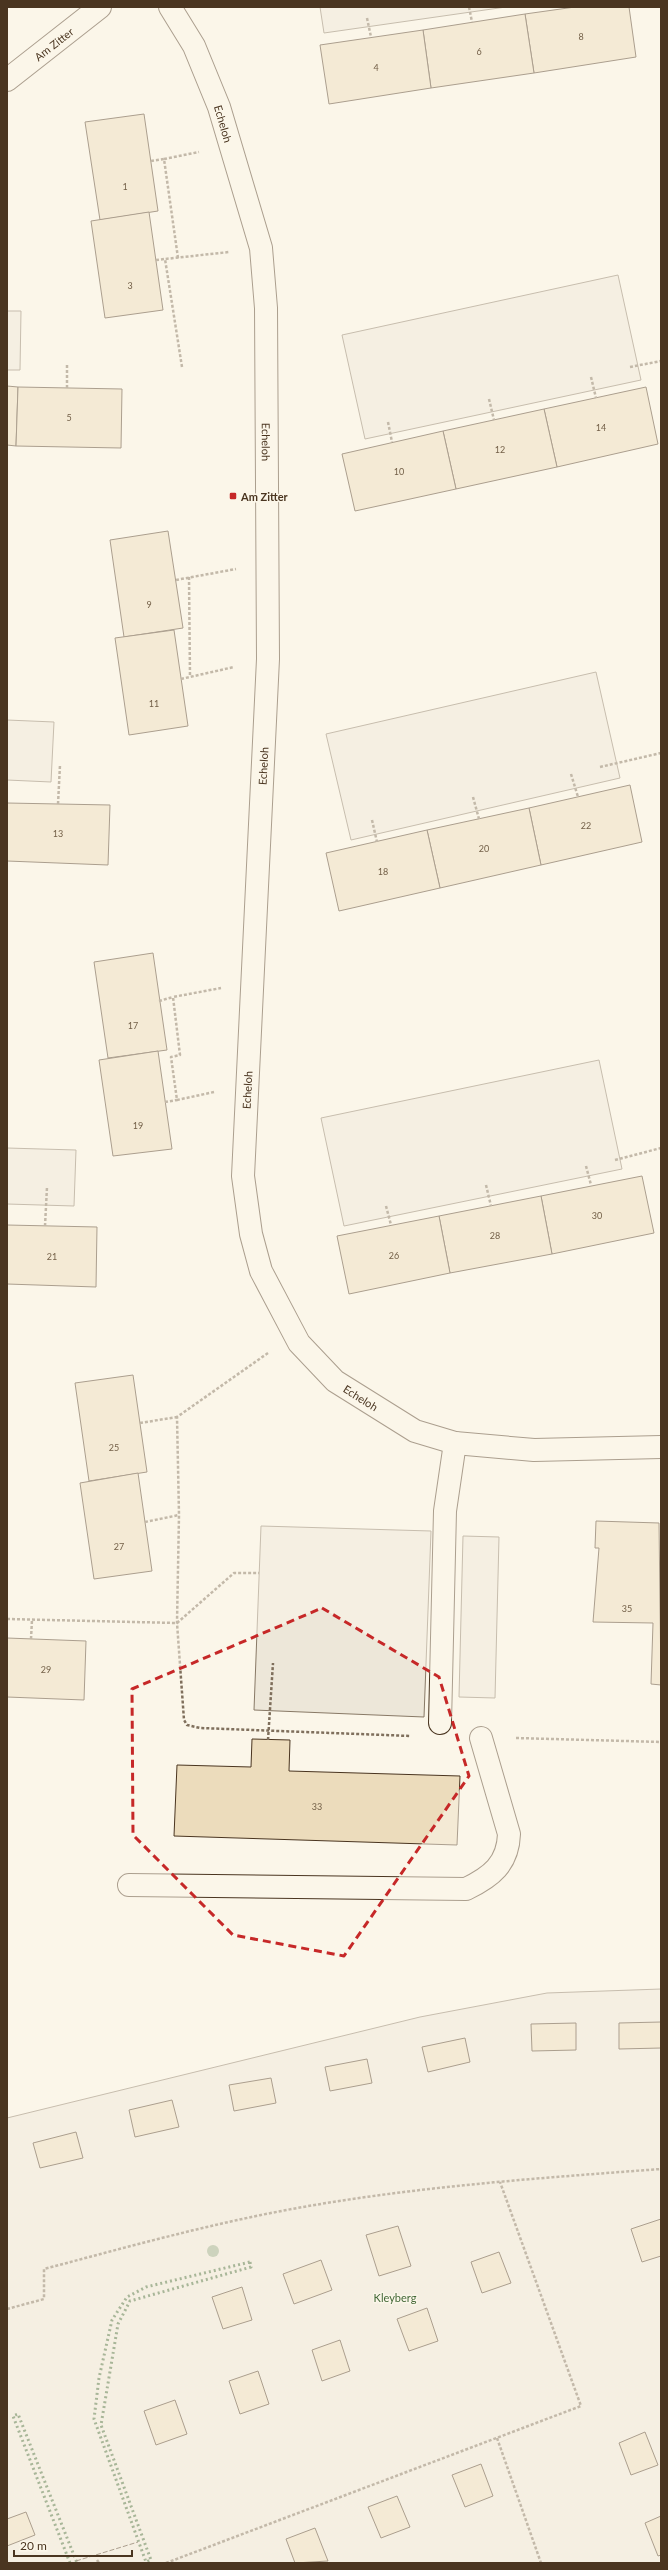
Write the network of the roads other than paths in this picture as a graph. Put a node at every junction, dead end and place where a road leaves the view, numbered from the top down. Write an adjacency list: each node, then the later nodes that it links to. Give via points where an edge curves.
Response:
1 (100, 7): 3 (street, Am Zitter)
2 (170, 7): 4 (street, Echeloh, via 204,66 231,146 261,248 266,308 268,659 243,1176 251,1234 261,1271 299,1343 335,1381 415,1431)
3 (7, 80)
4 (455, 1443): 5 (street, Echeloh, via 534,1450); 6 (street, via 445,1512)
5 (661, 1447)
6 (440, 1723)
7 (481, 1738): 8 (street, via 509,1834 509,1846 499,1867 491,1876 466,1889)
8 (128, 1885)

